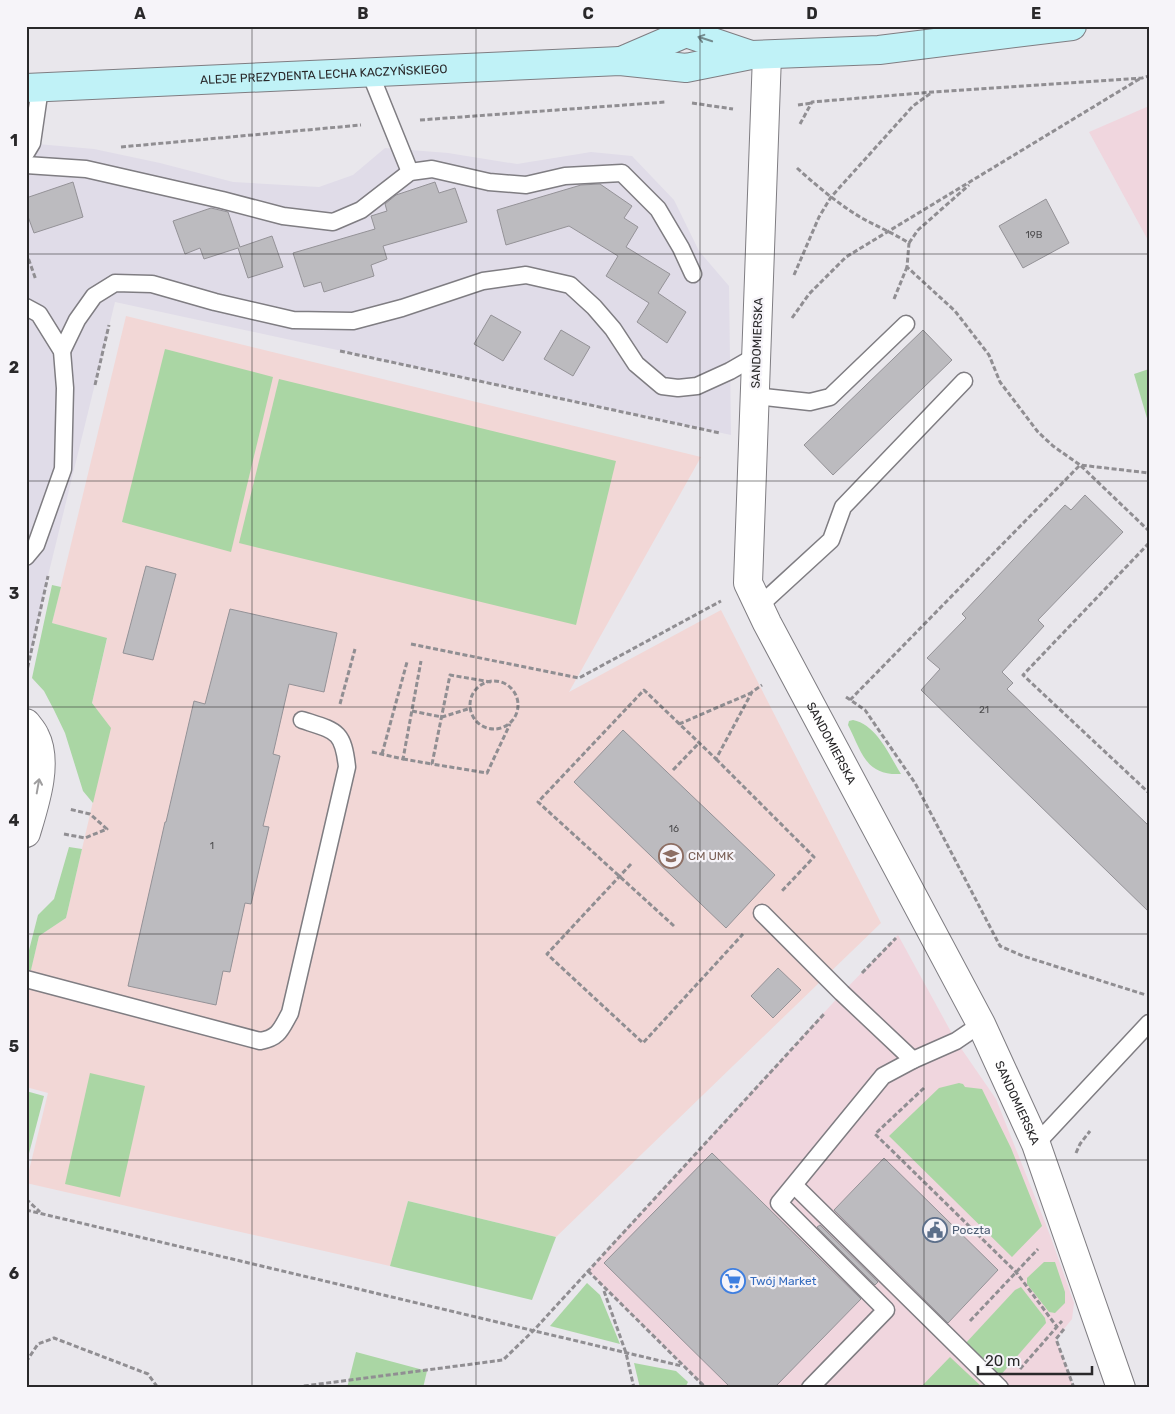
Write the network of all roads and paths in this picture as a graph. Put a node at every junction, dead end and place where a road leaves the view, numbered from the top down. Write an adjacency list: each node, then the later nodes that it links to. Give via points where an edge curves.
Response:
1 (1072, 26): 2 (street, ALEJE PREZYDENTA LECHA KACZYŃSKIEGO, via 879,50)
2 (759, 55): 3 (street, ALEJE PREZYDENTA LECHA KACZYŃSKIEGO, via 686,68 620,61); 26 (street, SANDOMIERSKA)
3 (370, 72): 6 (street, ALEJE PREZYDENTA LECHA KACZYŃSKIEGO); 12 (lane)
4 (1149, 76): 5 (path)
5 (1142, 78): 7 (path); 13 (path)
6 (33, 88): 9 (lane, via 32,143)
7 (933, 92): 8 (path, via 812,102); 14 (path, via 914,106)
8 (799, 125)
9 (26, 153)
10 (794, 165): 14 (path)
11 (26, 166): 12 (lane, via 86,169 283,216 333,222 361,210)
12 (410, 172): 18 (lane, via 432,169 488,182 526,185 565,176 622,173 658,209)
13 (978, 178): 15 (path); 16 (path, via 939,210)
14 (831, 197): 15 (path, via 860,217); 19 (path)
15 (889, 230): 16 (path); 22 (path, via 846,256 809,294)
16 (909, 243): 17 (path)
17 (907, 267): 20 (path); 30 (path, via 955,311 989,355 1000,382 1038,432)
18 (693, 274)
19 (791, 283)
20 (894, 300)
21 (26, 307): 24 (lane, via 39,314)
22 (792, 318)
23 (906, 324): 28 (lane, via 830,397 810,402)
24 (62, 351): 26 (lane, via 77,320 94,296 114,283 152,284 293,320 353,321 483,282 526,275 570,285 594,306 636,364 662,386 697,386); 34 (lane, via 65,388 63,469 36,545)
25 (339, 351): 29 (path)
26 (756, 356): 28 (street, SANDOMIERSKA)
27 (964, 381): 36 (lane, via 843,507 831,540)
28 (755, 396): 36 (street, SANDOMIERSKA, via 748,583)
29 (722, 433)
30 (1080, 465): 31 (path); 32 (path); 45 (path)
31 (1149, 473)
32 (1149, 531)
33 (1149, 543): 61 (path, via 1023,675)
34 (26, 557)
35 (722, 601): 37 (path, via 579,678)
36 (760, 606): 74 (street, SANDOMIERSKA)
37 (410, 644)
38 (355, 649): 53 (path)
39 (421, 661): 47 (path)
40 (407, 662): 56 (path)
41 (768, 681): 43 (path)
42 (491, 682): 46 (path, via 477,689 472,696); 48 (path, via 450,675); 51 (path, via 506,685 516,696 518,711)
43 (752, 692): 52 (path); 58 (path)
44 (844, 695): 45 (path)
45 (850, 700): 72 (path, via 865,710 915,783 1000,946)
46 (471, 708): 48 (path); 51 (path, via 475,720 488,729 496,730)
47 (412, 711): 48 (path); 57 (path)
48 (442, 717): 59 (path)
49 (302, 720): 53 (lane)
50 (26, 723): 63 (street, one-way to 50, via 41,764 36,737)
51 (510, 724): 59 (path, via 487,774)
52 (679, 724): 54 (path); 66 (path, via 644,690 538,802)
53 (333, 732): 55 (lane)
54 (699, 743): 58 (path); 60 (path)
55 (345, 746): 56 (path); 70 (lane, via 347,767 290,1013 272,1039 260,1041)
56 (382, 754): 57 (path)
57 (403, 759): 59 (path)
58 (716, 759): 67 (path, via 814,856)
59 (432, 764)
60 (673, 770)
61 (1149, 793)
62 (69, 809): 64 (path, via 90,814 107,828 84,838)
63 (26, 833)
64 (64, 834)
65 (631, 864): 66 (path)
66 (619, 877): 67 (path, via 547,954 643,1043); 68 (path)
67 (762, 913): 71 (lane)
68 (674, 926)
69 (898, 935): 71 (path)
70 (26, 980)
71 (842, 993): 75 (lane); 85 (path)
72 (1149, 996)
73 (1149, 1023): 78 (lane)
74 (981, 1024): 75 (lane, via 956,1041); 78 (street, SANDOMIERSKA)
75 (913, 1060): 80 (lane, via 884,1076)
76 (929, 1084): 86 (path, via 875,1134)
77 (1093, 1127): 79 (path)
78 (1036, 1144): 102 (street, SANDOMIERSKA)
79 (1076, 1154)
80 (795, 1186): 91 (lane); 100 (lane, via 779,1203 886,1310)
81 (26, 1199): 83 (path)
82 (26, 1210): 83 (path)
83 (42, 1214): 90 (path)
84 (1038, 1248): 86 (path)
85 (588, 1271): 87 (path); 90 (path)
86 (1016, 1272): 89 (path); 91 (path)
87 (603, 1288): 92 (path); 94 (path)
88 (1068, 1315): 89 (path)
89 (1057, 1327): 95 (path)
90 (534, 1330): 92 (path); 97 (path, via 503,1360)
91 (952, 1341): 101 (lane)
92 (626, 1353): 94 (path); 98 (path)
93 (26, 1362): 96 (path, via 38,1344 54,1338 148,1374)
94 (682, 1366): 99 (path)
95 (1015, 1374)
96 (158, 1388)
97 (289, 1388)
98 (634, 1388)
99 (706, 1388)
100 (810, 1388)
101 (1000, 1388)
102 (1120, 1388)

